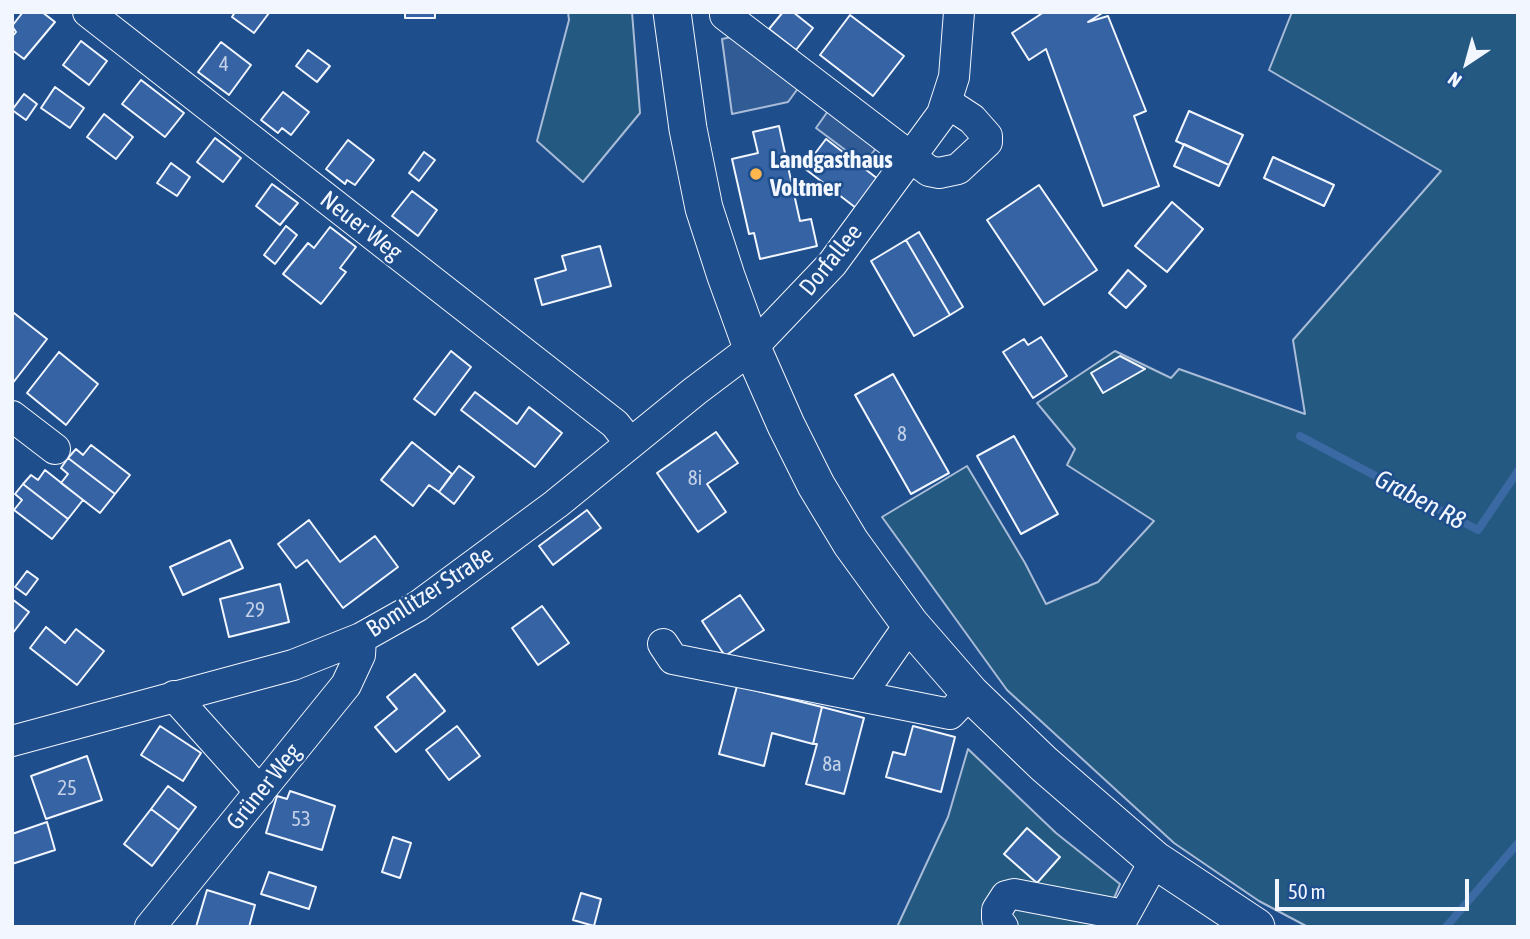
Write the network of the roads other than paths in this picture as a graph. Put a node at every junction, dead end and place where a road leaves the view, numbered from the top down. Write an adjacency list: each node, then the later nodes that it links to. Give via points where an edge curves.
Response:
1 (88, 12): 9 (street, Neuer Weg, via 615,424)
2 (672, 12): 7 (main road, via 704,208)
3 (959, 12): 5 (street, Dorfallee, via 954,77)
4 (725, 15): 6 (street)
5 (946, 102): 6 (street, Dorfallee); 6 (street, via 972,119 987,142 951,172 929,171)
6 (911, 156): 7 (street, Dorfallee, via 832,264)
7 (752, 348): 9 (street, Bomlitzer Straße); 11 (main road, via 816,485)
8 (16, 426): 10 (street)
9 (630, 443): 12 (street, Bomlitzer Straße, via 467,571)
10 (55, 449)
11 (910, 624): 14 (main road); 16 (street)
12 (361, 638): 15 (street, Bomlitzer Straße, via 293,665); 18 (street, Grüner Weg, via 360,655 346,685)
13 (663, 645): 16 (street, via 673,659)
14 (970, 693): 16 (street, via 950,714); 19 (main road)
15 (174, 696): 17 (street, Bomlitzer Straße); 18 (street)
16 (860, 696)
17 (12, 741)
18 (260, 792): 21 (street, Grüner Weg)
19 (1156, 860): 20 (street); 23 (main road)
20 (1121, 921): 22 (street, via 1014,894 1006,896 997,910)
21 (150, 927)
22 (1003, 927)
23 (1256, 927)

